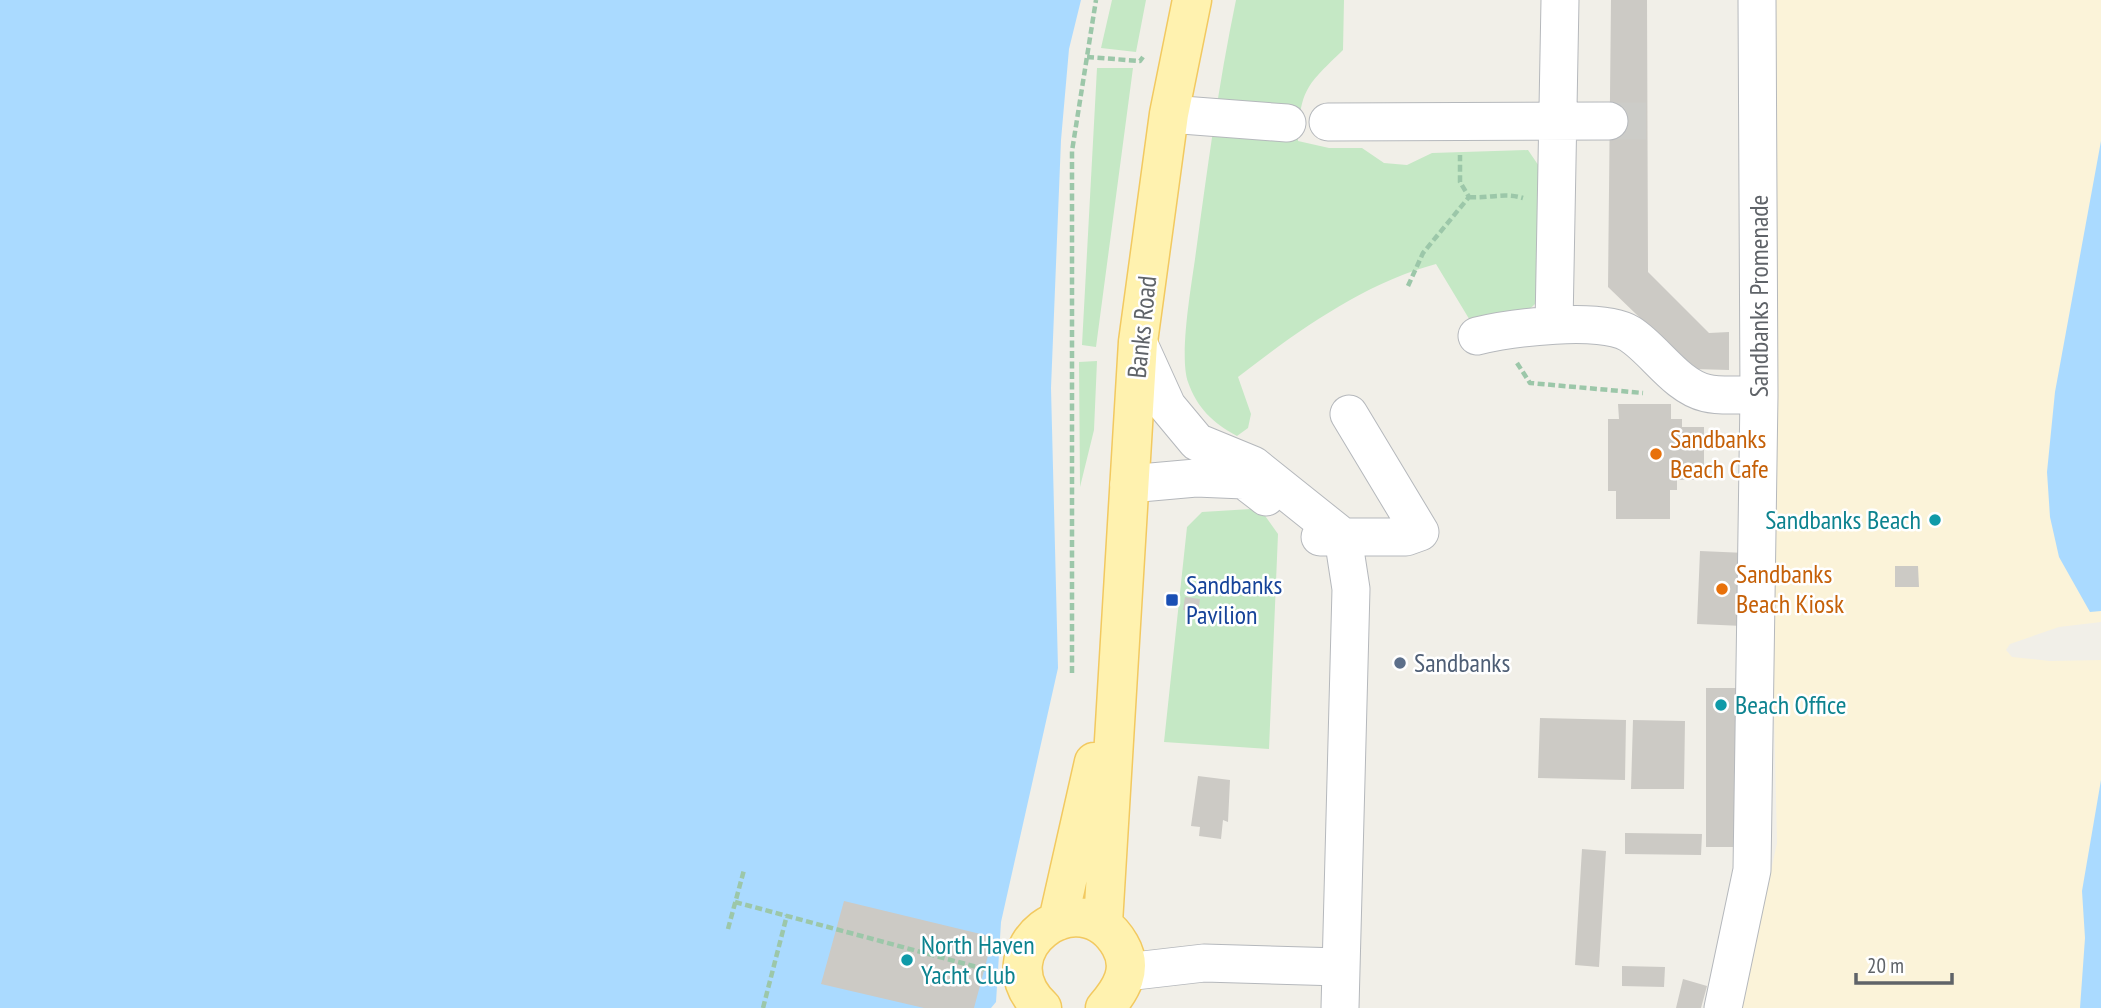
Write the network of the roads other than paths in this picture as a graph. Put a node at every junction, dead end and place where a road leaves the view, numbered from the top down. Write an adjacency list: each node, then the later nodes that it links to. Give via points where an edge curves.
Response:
1 (1192, 0): 4 (main road, Banks Road)
2 (1560, 0): 8 (street)
3 (1757, 0): 12 (street, Sandbanks Promenade)
4 (1169, 114): 7 (street); 11 (main road, Banks Road)
5 (1609, 121): 8 (street)
6 (1328, 122): 8 (street)
7 (1287, 123)
8 (1559, 123): 9 (street)
9 (1554, 325): 10 (street); 12 (street, via 1608,327 1629,334 1705,393)
10 (1486, 334)
11 (1138, 342): 14 (main road, Banks Road); 15 (street, via 1167,406 1197,442 1253,464)
12 (1759, 395): 24 (street, Sandbanks Promenade, via 1752,870)
13 (1349, 414): 15 (street, via 1420,532 1406,537)
14 (1129, 484): 15 (street, via 1196,478 1244,480 1272,501 1293,530 1312,538); 16 (main road, Banks Road)
15 (1343, 537): 19 (street, via 1351,589)
16 (1120, 656): 17 (main road, Banks Road); 18 (main road, Banks Road)
17 (1058, 920): 18 (main road, via 1080,917); 21 (main road, via 1038,932 1026,950 1022,968 1025,985)
18 (1103, 923): 20 (main road, via 1124,951)
19 (1340, 967): 20 (street, via 1204,963); 23 (street)
20 (1126, 972): 22 (main road, via 1120,991)
21 (1042, 1008)
22 (1105, 1008)
23 (1340, 1008)
24 (1723, 1008)

